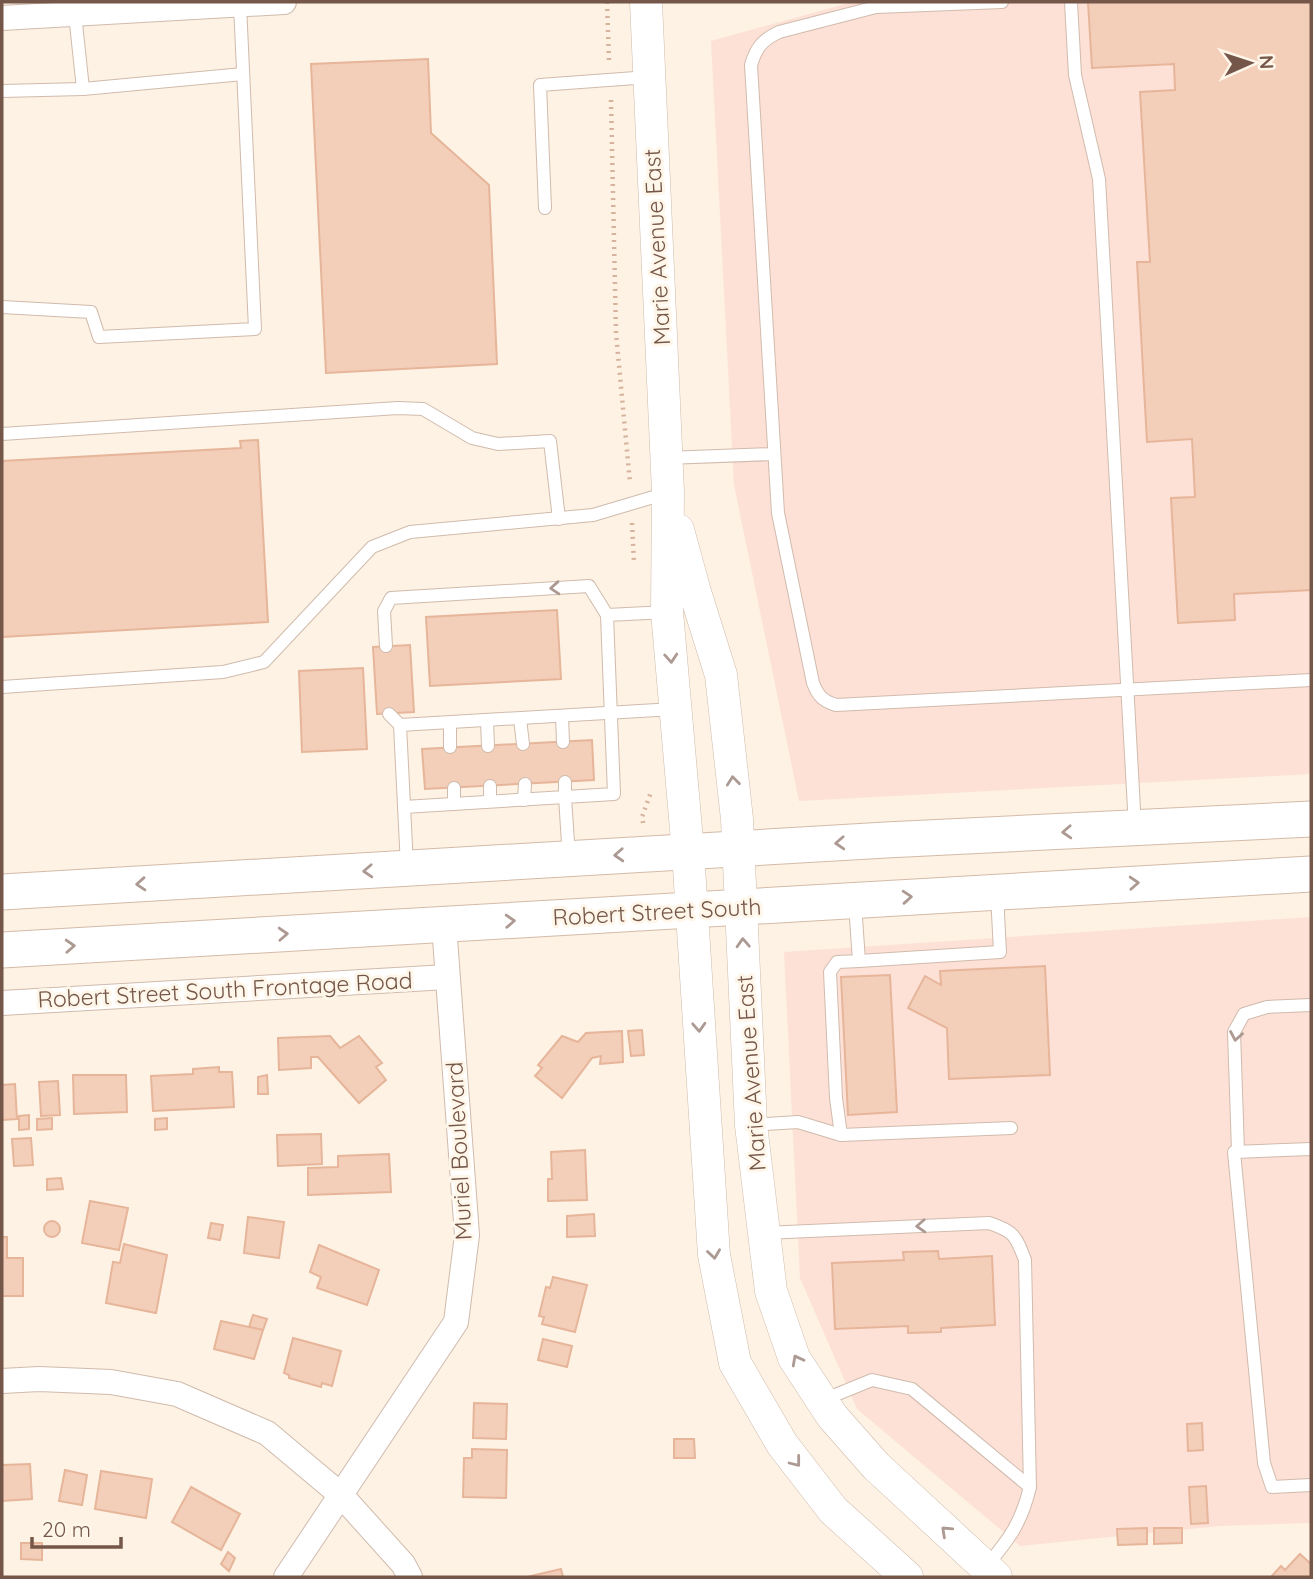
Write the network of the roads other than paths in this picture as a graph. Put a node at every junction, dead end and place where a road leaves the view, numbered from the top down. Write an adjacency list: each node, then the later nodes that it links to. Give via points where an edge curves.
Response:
1 (284, 2): 5 (street)
2 (646, 2): 9 (street, Marie Avenue East)
3 (1002, 2): 15 (lane, via 876,7 779,32 755,49 751,65)
4 (1071, 2): 24 (lane, via 1075,75 1099,179)
5 (240, 5): 6 (street); 8 (lane)
6 (75, 14): 7 (street); 10 (lane)
7 (2, 18)
8 (243, 74): 10 (lane); 13 (lane, via 255,329 99,337 91,312)
9 (650, 77): 12 (lane, via 540,85); 16 (street, Marie Avenue East)
10 (83, 89): 11 (lane)
11 (2, 91)
12 (545, 208)
13 (2, 307)
14 (2, 434): 18 (lane, via 423,409 472,438 498,444 550,441)
15 (774, 454): 16 (lane); 24 (lane, via 778,513 810,671 818,695 826,702)
16 (666, 458): 17 (street, Marie Avenue East)
17 (668, 492): 18 (lane, via 593,515); 19 (street, Marie Avenue East); 48 (street, Marie Avenue East, one-way to 17, via 722,675)
18 (559, 519): 23 (lane, via 410,532 372,547 264,663 223,672)
19 (652, 613): 20 (lane); 25 (street, Marie Avenue East, one-way to 25)
20 (607, 615): 21 (lane, one-way to 21, via 589,586 391,598 384,611); 27 (lane)
21 (386, 646)
22 (1311, 680): 24 (lane)
23 (2, 687)
24 (1127, 688): 47 (lane)
25 (675, 709): 27 (lane); 49 (street, Marie Avenue East)
26 (389, 714): 32 (lane)
27 (611, 715): 28 (lane); 41 (lane, via 614,794)
28 (562, 717): 29 (lane); 33 (lane)
29 (520, 719): 30 (lane); 34 (lane)
30 (487, 721): 31 (lane); 35 (lane)
31 (450, 723): 32 (lane); 36 (lane)
32 (400, 725): 45 (lane)
33 (563, 742)
34 (523, 744)
35 (488, 746)
36 (450, 747)
37 (565, 782): 41 (lane)
38 (525, 784): 42 (lane)
39 (490, 786): 43 (lane)
40 (454, 788): 44 (lane)
41 (565, 797): 42 (lane); 50 (lane)
42 (524, 800): 43 (lane)
43 (490, 801): 44 (lane)
44 (454, 804): 45 (lane)
45 (404, 807): 51 (lane)
46 (1311, 819): 47 (main road)
47 (1135, 828): 48 (main road, one-way to 48)
48 (738, 849): 49 (main road); 56 (street, Marie Avenue East)
49 (688, 852): 50 (main road, one-way to 50); 57 (street, Marie Avenue East)
50 (569, 858): 51 (main road)
51 (407, 869): 54 (main road, one-way to 54)
52 (1311, 874): 53 (main road, Robert Street South, one-way to 52)
53 (997, 891): 55 (main road, Robert Street South, one-way to 53); 60 (lane, via 1000,952)
54 (2, 892)
55 (855, 900): 56 (main road, Robert Street South); 60 (lane)
56 (741, 907): 57 (main road, Robert Street South); 64 (street, Marie Avenue East, one-way to 56)
57 (692, 910): 58 (main road, Robert Street South, one-way to 57); 78 (street, Marie Avenue East, one-way to 78, via 714,1255 736,1363 782,1444 833,1510)
58 (444, 925): 59 (main road, Robert Street South, one-way to 58); 61 (street, Muriel Boulevard)
59 (2, 950)
60 (859, 961): 66 (lane, via 837,962 830,972)
61 (447, 977): 62 (street, Robert Street South Frontage Road); 74 (street, Muriel Boulevard, via 467,1235 456,1322)
62 (2, 1003)
63 (1311, 1005): 68 (lane, one-way to 68, via 1267,1007 1244,1014 1234,1032)
64 (751, 1125): 66 (lane, via 797,1122); 69 (street, Marie Avenue East)
65 (1011, 1128): 66 (lane)
66 (841, 1135)
67 (1311, 1149): 68 (lane)
68 (1238, 1151): 72 (lane, via 1234,1152 1264,1463 1272,1487)
69 (764, 1233): 71 (street, Marie Avenue East, one-way to 69, via 794,1358 771,1291); 73 (lane, one-way to 69, via 1025,1260 1007,1228 989,1223)
70 (2, 1381): 74 (street, via 111,1382 177,1394 267,1433)
71 (822, 1401): 73 (lane, via 872,1380 912,1390); 75 (street, Marie Avenue East, one-way to 71, via 876,1465)
72 (1311, 1485)
73 (1030, 1487): 75 (lane, via 1024,1514)
74 (341, 1495): 76 (street, Muriel Boulevard); 77 (street)
75 (991, 1573)
76 (286, 1577)
77 (410, 1577)
78 (908, 1577)

